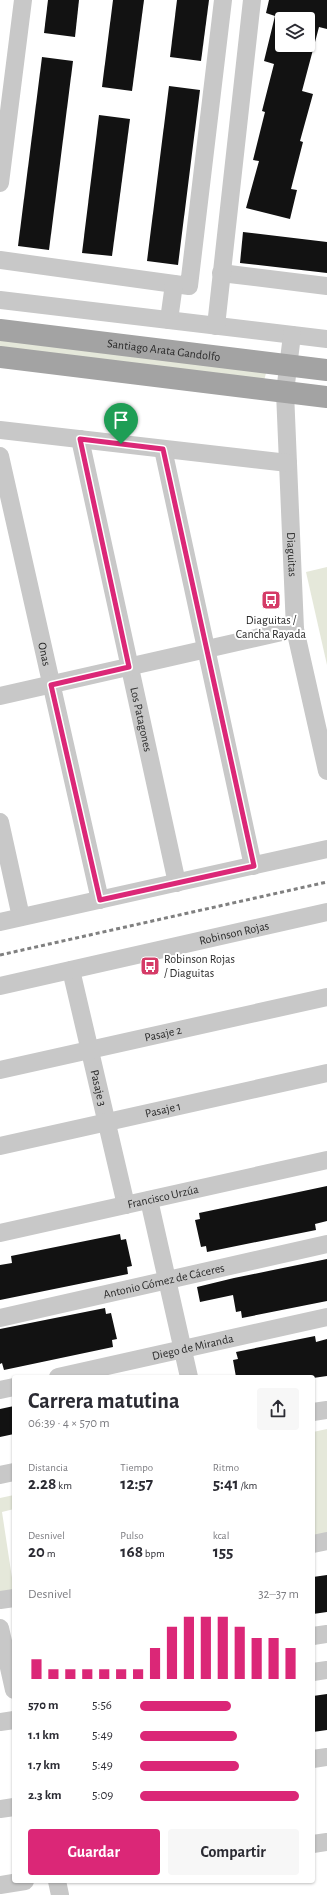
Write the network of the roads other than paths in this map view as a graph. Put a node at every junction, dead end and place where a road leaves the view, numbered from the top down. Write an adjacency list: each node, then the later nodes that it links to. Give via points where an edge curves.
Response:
1 (23, 0): 4 (street)
2 (223, 0): 7 (street, via 189,286)
3 (252, 0): 6 (street)
4 (0, 182)
5 (0, 260): 7 (street)
6 (222, 273): 8 (street); 11 (street)
7 (174, 284): 10 (street)
8 (327, 286)
9 (0, 300): 10 (street)
10 (169, 320): 11 (street)
11 (216, 326): 13 (street)
12 (0, 330): 16 (main road, Santiago Arata Gandolfo)
13 (292, 335): 14 (street); 16 (street, Diaguitas)
14 (327, 339)
15 (0, 357): 18 (main road)
16 (287, 365): 17 (main road, Santiago Arata Gandolfo); 18 (street, Diaguitas)
17 (327, 370)
18 (285, 392): 19 (main road); 24 (street, Diaguitas)
19 (327, 397)
20 (0, 430): 21 (street)
21 (80, 439): 22 (street); 27 (street, Los Patagones)
22 (163, 449): 24 (street); 26 (street)
23 (0, 456): 28 (street, Onas)
24 (288, 463): 25 (street, Diaguitas)
25 (294, 629): 26 (street); 30 (street, Diaguitas)
26 (206, 649): 27 (street); 33 (street)
27 (129, 667): 28 (street); 34 (street, Los Patagones)
28 (51, 685): 29 (street); 35 (street, Onas)
29 (0, 696)
30 (327, 771)
31 (0, 822): 37 (street)
32 (327, 849): 33 (street)
33 (254, 866): 34 (street)
34 (177, 883): 35 (street)
35 (100, 900): 37 (street)
36 (327, 912): 39 (street, Robinson Rojas)
37 (21, 917): 38 (street)
38 (0, 922)
39 (71, 970): 40 (street, Robinson Rojas); 42 (street, Pasaje 3)
40 (0, 986)
41 (327, 997): 42 (street, Pasaje 2)
42 (90, 1050): 43 (street, Pasaje 2); 45 (street, Pasaje 3)
43 (0, 1070)
44 (327, 1073): 45 (street, Pasaje 1)
45 (107, 1122): 46 (street, Pasaje 1); 49 (street, Pasaje 3)
46 (0, 1146)
47 (327, 1160): 48 (street, Francisco Urzúa)
48 (149, 1200): 49 (street, Francisco Urzúa); 52 (street)
49 (126, 1205): 50 (street, Francisco Urzúa)
50 (0, 1233)
51 (327, 1244): 52 (street, Antonio Gómez de Cáceres)
52 (167, 1280): 53 (street, Antonio Gómez de Cáceres); 55 (street)
53 (0, 1318)
54 (327, 1318): 55 (street, Diego de Miranda)
55 (182, 1350): 56 (street, Diego de Miranda); 57 (street)
56 (67, 1375)
57 (188, 1375)
58 (12, 1387): 59 (street)
59 (0, 1390)
60 (327, 1410): 61 (street)
61 (315, 1412)
62 (12, 1472): 63 (street)
63 (0, 1475)
64 (327, 1541): 65 (street)
65 (315, 1544)
66 (12, 1598): 67 (street)
67 (0, 1600)
68 (0, 1628): 73 (street)
69 (327, 1634): 70 (street)
70 (315, 1636)
71 (327, 1670): 72 (street)
72 (315, 1672)
73 (9, 1687)
74 (12, 1720): 75 (street)
75 (0, 1722)
76 (327, 1757): 77 (street)
77 (315, 1759)
78 (12, 1807): 79 (street)
79 (0, 1809)
80 (327, 1842): 81 (street)
81 (315, 1844)
82 (12, 1883): 83 (street)
83 (0, 1885)

